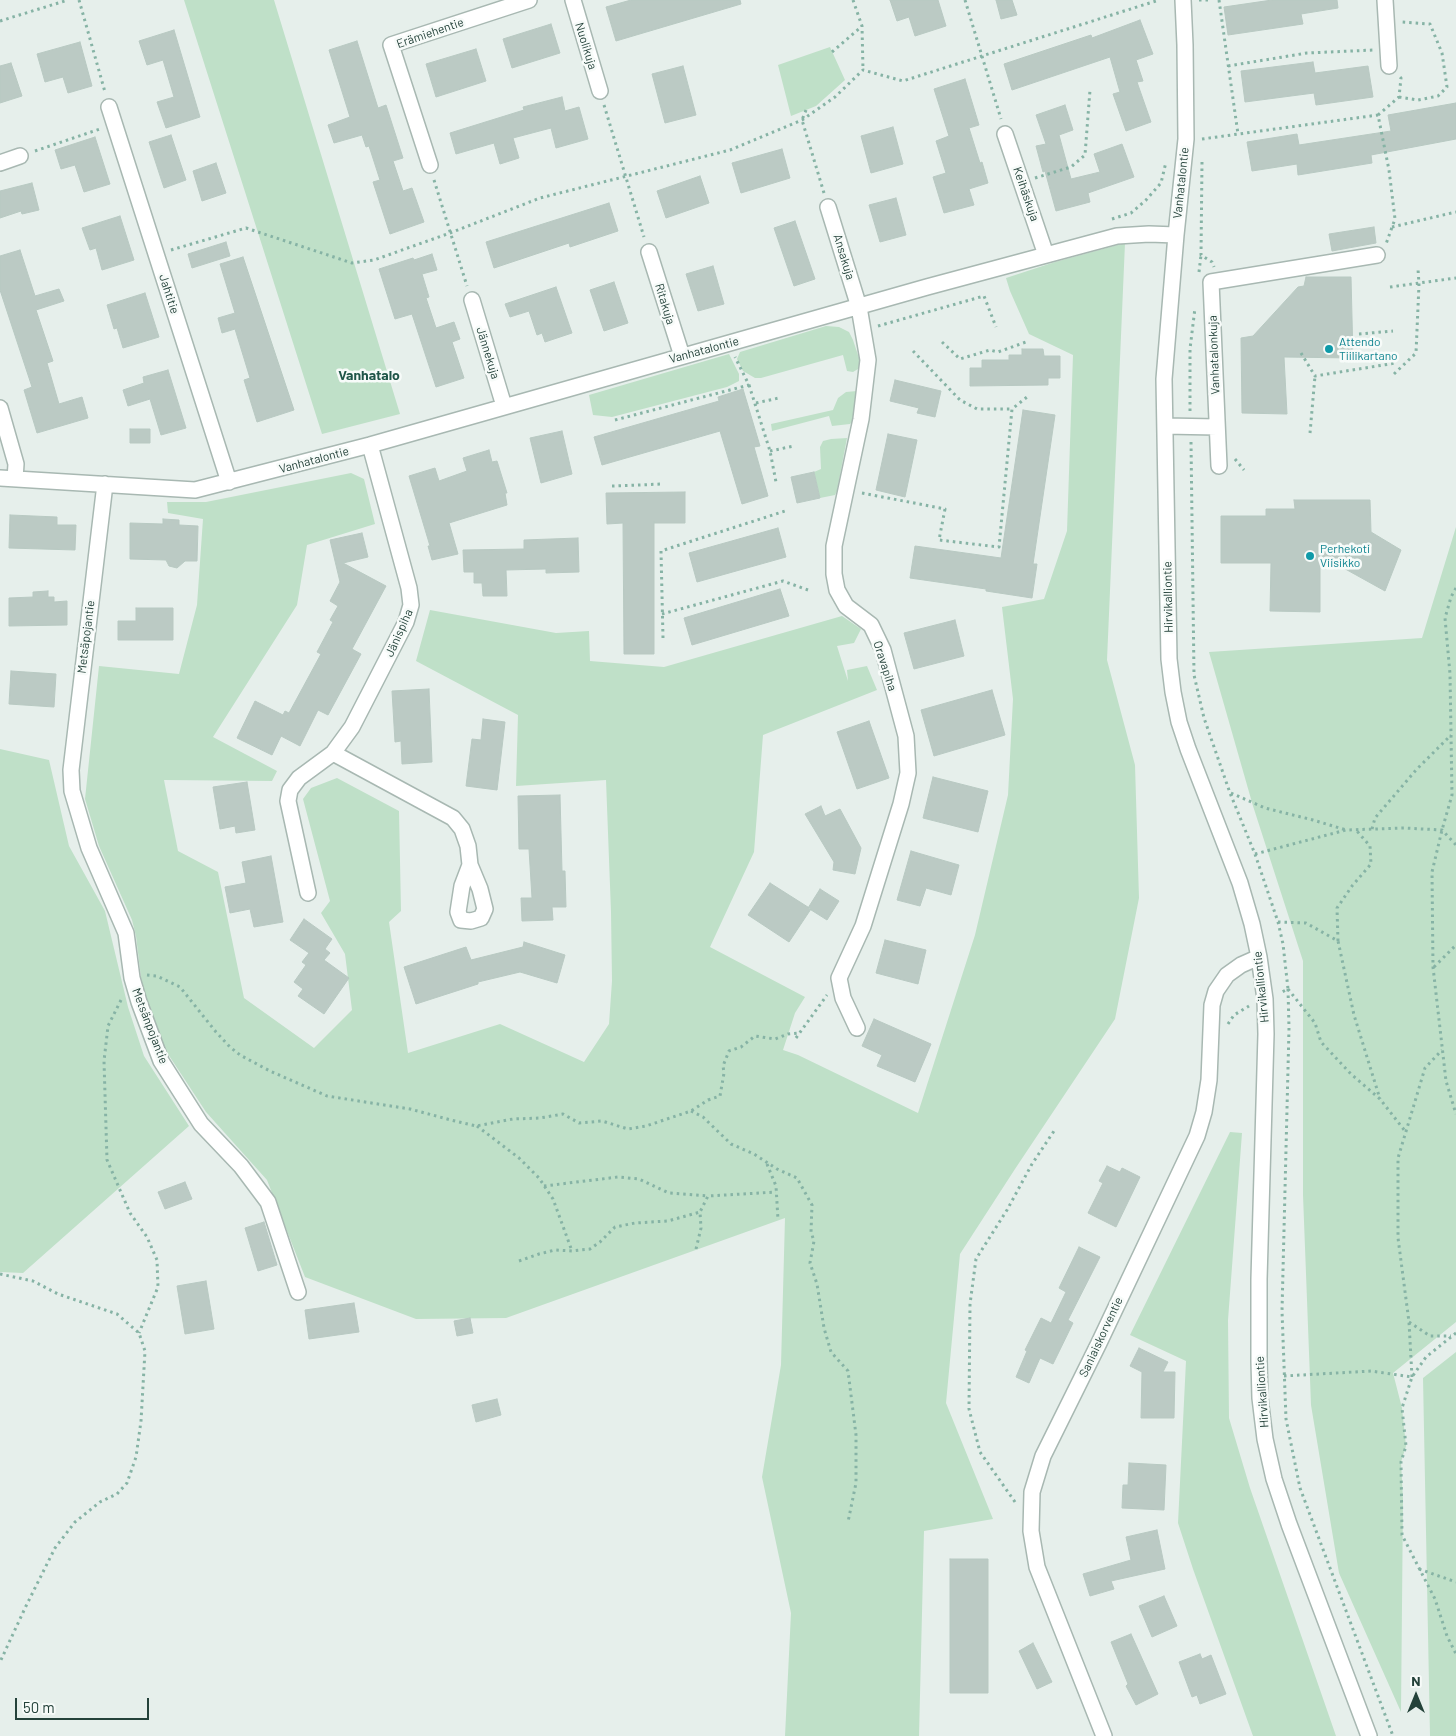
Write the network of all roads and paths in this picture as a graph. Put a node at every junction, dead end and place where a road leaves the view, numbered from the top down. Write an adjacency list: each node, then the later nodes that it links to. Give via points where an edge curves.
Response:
1 (68, 0): 13 (path)
2 (79, 0): 25 (path)
3 (529, 0): 38 (street, Erämiehentie, via 391,45)
4 (573, 0): 23 (street, Nuolikuja)
5 (852, 0): 15 (path)
6 (964, 0): 18 (path)
7 (1159, 0): 18 (path)
8 (1183, 0): 45 (street, Vanhatalontie, via 1186,139)
9 (1197, 0): 10 (path)
10 (1208, 0)
11 (1219, 0): 19 (path)
12 (1385, 0): 14 (street)
13 (0, 21)
14 (1386, 21): 16 (street); 24 (path, via 1430,24 1442,52 1447,87 1438,96 1418,100)
15 (862, 26): 17 (path); 21 (path)
16 (1388, 50): 19 (path, via 1307,53); 20 (street)
17 (832, 52)
18 (981, 56): 21 (path, via 903,81); 31 (path)
19 (1228, 66): 32 (path)
20 (1389, 66): 24 (path, via 1401,78)
21 (863, 70): 28 (path, via 835,97)
22 (1090, 90): 40 (path, via 1085,154 1071,167)
23 (600, 91): 39 (path)
24 (1399, 97): 27 (path)
25 (109, 107): 29 (street, Jahtitie)
26 (806, 110): 28 (path)
27 (1378, 115): 32 (path); 43 (path, via 1395,219)
28 (802, 120): 39 (path, via 730,150); 41 (path)
29 (115, 124): 35 (path); 48 (street, Jahtitie)
30 (1201, 129): 33 (path)
31 (1005, 134): 40 (street, Keihäskuja)
32 (1238, 134): 33 (path)
33 (1202, 139): 34 (path)
34 (1202, 148)
35 (20, 156): 37 (street)
36 (1202, 157): 50 (path)
37 (0, 163)
38 (430, 165): 44 (path)
39 (626, 177): 44 (path, via 540,198); 46 (path)
40 (1022, 182): 49 (street, Keihäskuja)
41 (828, 207): 58 (street, Ansakuja)
42 (1456, 212): 43 (path)
43 (1392, 227): 47 (path)
44 (450, 233): 48 (path, via 374,260 352,263 246,228); 56 (path)
45 (1176, 235): 49 (street, Vanhatalontie, via 1117,236); 80 (street, Hirvikalliontie, via 1164,379)
46 (649, 252): 68 (street, Ritakuja)
47 (1381, 252): 53 (street)
48 (157, 255): 91 (street, Jahtitie)
49 (1046, 255): 58 (street, Vanhatalontie)
50 (1201, 255): 53 (path); 53 (path, via 1212,262)
51 (1418, 268): 54 (path)
52 (1456, 278): 54 (path)
53 (1210, 279): 82 (street, Vanhatalonkuja)
54 (1419, 284): 55 (path); 70 (path, via 1416,354)
55 (1390, 287)
56 (472, 300): 76 (street, Jännekuja)
57 (1195, 302): 81 (path, via 1190,349)
58 (859, 307): 60 (street, Oravapiha); 65 (street, Vanhatalontie)
59 (996, 328): 60 (path, via 984,296)
60 (863, 330): 96 (street, Oravapiha, via 868,360 862,419)
61 (1393, 331): 62 (path)
62 (1359, 334)
63 (942, 342): 64 (path, via 960,359 990,350 998,352)
64 (1026, 342)
65 (728, 344): 68 (street, Vanhatalontie); 72 (path)
66 (913, 351): 78 (path, via 960,400 977,409)
67 (1301, 354): 71 (path)
68 (682, 356): 76 (street, Vanhatalontie)
69 (1396, 363): 71 (path)
70 (1394, 374)
71 (1315, 376): 83 (path)
72 (749, 385): 75 (path); 79 (path)
73 (1027, 396): 78 (path)
74 (779, 398): 75 (path)
75 (756, 403): 86 (path)
76 (504, 406): 84 (street, Vanhatalontie)
77 (0, 408): 90 (street, via 16,464)
78 (1012, 409): 96 (path, via 999,547 939,540 945,509)
79 (615, 420)
80 (1165, 426): 81 (street); 117 (street, Hirvikalliontie, via 1173,692 1188,749 1240,883)
81 (1191, 427): 82 (street); 105 (path, via 1194,675 1204,718)
82 (1217, 427): 88 (street, Vanhatalonkuja)
83 (1310, 433)
84 (370, 445): 91 (street, Vanhatalontie); 103 (street, Jänispiha, via 412,605 352,726)
85 (794, 446): 86 (path)
86 (770, 451): 92 (path)
87 (1233, 456): 89 (path)
88 (1219, 466)
89 (1244, 470)
90 (7, 479): 93 (street, Vanhatalontie)
91 (229, 482): 93 (street, Vanhatalontie, via 195,490)
92 (776, 482)
93 (104, 484): 104 (street, Metsäpojantie, via 71,770)
94 (663, 484): 95 (path)
95 (612, 486)
96 (846, 490): 120 (street, Oravapiha, via 834,546 837,590 846,606 871,625 883,650 906,736 908,773 863,926)
97 (788, 510): 100 (path, via 661,551)
98 (1456, 588): 102 (path, via 1445,618)
99 (808, 590): 100 (path, via 783,581)
100 (662, 614): 101 (path)
101 (663, 638)
102 (1452, 734): 107 (path, via 1375,818); 109 (path, via 1452,795)
103 (333, 752): 112 (street, via 453,818 462,828); 113 (street, Jänispiha, via 299,778 290,790 288,801)
104 (72, 791): 119 (street, Metsänpojantie, via 89,848 126,933)
105 (1230, 793): 108 (path, via 1265,808); 111 (path)
106 (1356, 829): 107 (path); 108 (path); 115 (path, via 1370,846 1371,864 1337,908)
107 (1372, 829): 109 (path)
108 (1346, 830): 111 (path)
109 (1442, 830): 110 (path); 118 (path, via 1432,872)
110 (1456, 845)
111 (1255, 854): 114 (path)
112 (470, 865)
113 (308, 893)
114 (1278, 922): 115 (path, via 1306,923); 121 (path)
115 (1338, 941): 128 (path, via 1354,1015)
116 (1456, 945): 118 (path)
117 (1259, 957): 122 (street, Hirvikalliontie); 124 (street, Saniaiskorventie, via 1227,975 1216,991)
118 (1433, 967): 127 (path)
119 (132, 975): 131 (path, via 157,976 180,987 230,1047 270,1071 327,1096 410,1109); 144 (street, Metsänpojantie, via 161,1061 201,1124 241,1166 268,1202); 146 (path, via 108,1026 104,1061 107,1160 130,1213 147,1237 157,1260 158,1287)
120 (839, 978): 123 (street, via 843,998); 125 (path)
121 (1288, 990): 122 (path); 128 (path, via 1315,1023 1321,1042); 149 (path, via 1282,1301)
122 (1265, 999): 124 (path, via 1245,1008 1229,1024); 158 (street, Hirvikalliontie, via 1259,1361 1265,1439 1289,1524)
123 (857, 1028)
124 (1211, 1030): 157 (street, Saniaiskorventie, via 1209,1080 1197,1136 1043,1456 1032,1492 1031,1531 1038,1567)
125 (799, 1033): 126 (path); 129 (path, via 775,1038 755,1036 741,1048 729,1051 723,1066 720,1096)
126 (796, 1038)
127 (1442, 1050): 130 (path, via 1446,1081); 133 (path, via 1425,1068)
128 (1380, 1099): 133 (path)
129 (691, 1111): 131 (path, via 628,1130 602,1121 579,1123 563,1114); 134 (path, via 703,1117 731,1144)
130 (1456, 1114)
131 (476, 1126): 135 (path, via 519,1158)
132 (1056, 1128): 151 (path, via 976,1259 970,1304 969,1409 980,1452)
133 (1406, 1132): 145 (path, via 1398,1158 1398,1238)
134 (767, 1163): 136 (path); 152 (path, via 797,1178 812,1205 814,1241 810,1263 831,1352 848,1371 855,1426 856,1483)
135 (544, 1186): 137 (path, via 618,1177 638,1179 669,1193); 141 (path, via 553,1199)
136 (776, 1192): 137 (path); 139 (path)
137 (708, 1196): 138 (path)
138 (700, 1212): 140 (path, via 701,1228); 141 (path, via 668,1221 615,1227 590,1249)
139 (778, 1220)
140 (696, 1249)
141 (572, 1251): 142 (path, via 555,1250)
142 (520, 1261)
143 (0, 1274): 146 (path, via 33,1280 58,1294 117,1314)
144 (298, 1292)
145 (1409, 1322): 148 (path, via 1430,1336); 150 (path)
146 (139, 1333): 156 (path, via 145,1351 141,1421 136,1457 127,1483 117,1494 100,1502 75,1522 55,1548)
147 (1456, 1333): 148 (path)
148 (1452, 1336): 150 (path, via 1426,1357)
149 (1284, 1376): 150 (path, via 1371,1372); 159 (path, via 1286,1419 1300,1488)
150 (1412, 1378): 153 (path, via 1402,1408 1406,1446 1401,1462 1402,1534)
151 (1018, 1508)
152 (848, 1522)
153 (1419, 1569): 154 (path); 155 (path, via 1435,1599)
154 (1456, 1582)
155 (1456, 1654)
156 (0, 1662)
157 (1104, 1736)
158 (1369, 1736)
159 (1393, 1736)

